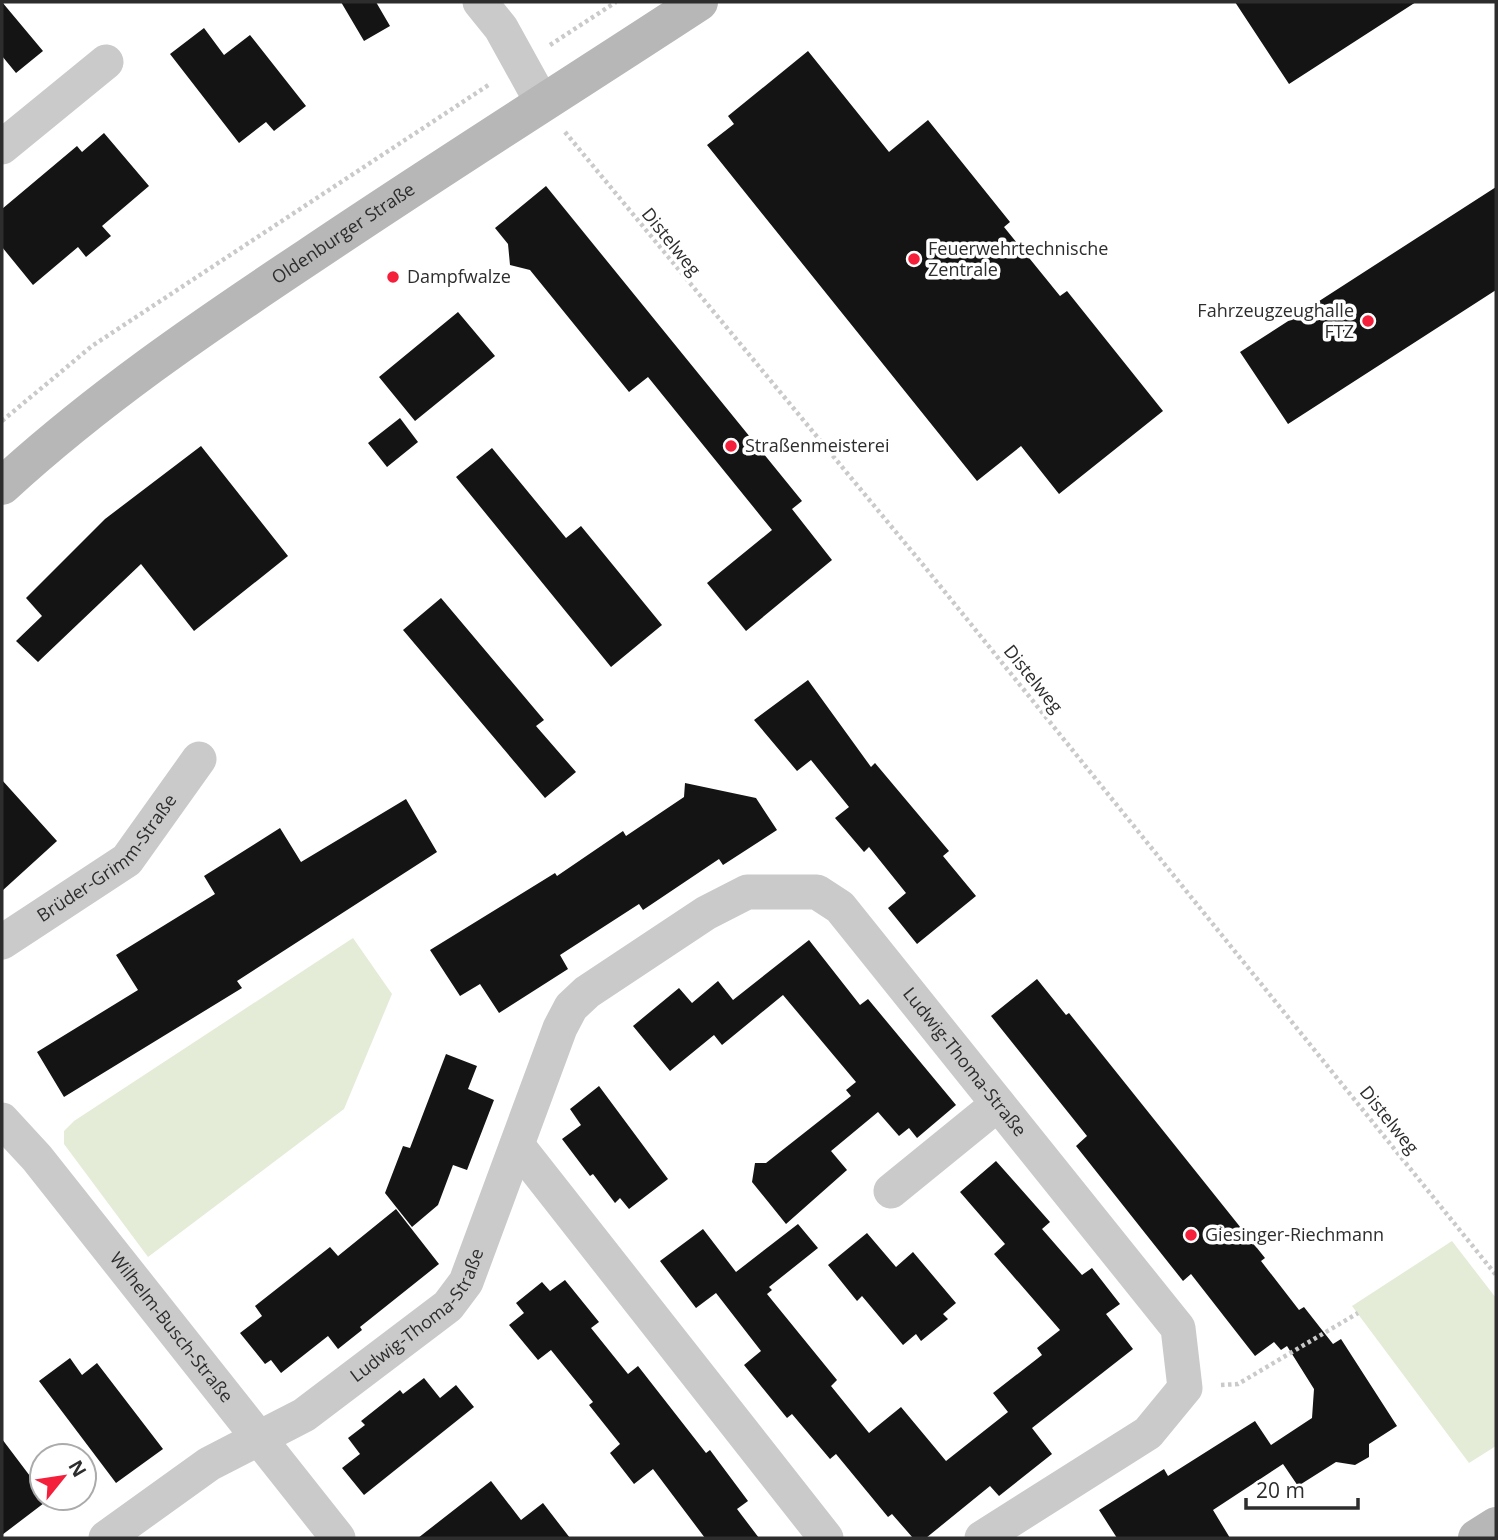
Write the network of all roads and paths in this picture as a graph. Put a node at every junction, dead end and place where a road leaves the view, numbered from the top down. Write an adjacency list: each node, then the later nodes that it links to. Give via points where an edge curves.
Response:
1 (480, 2): 5 (street)
2 (617, 2): 5 (path)
3 (699, 2): 6 (main road, Oldenburger Straße)
4 (106, 62): 7 (street)
5 (521, 64): 6 (street); 8 (path, via 92,346)
6 (542, 104): 9 (main road, Oldenburger Straße, via 138,373); 16 (path, Distelweg, via 932,577)
7 (2, 147)
8 (2, 421)
9 (2, 485)
10 (199, 759): 11 (street, Brüder-Grimm-Straße, via 127,860)
11 (2, 942)
12 (998, 1104): 14 (street, Ludwig-Thoma-Straße, via 840,907 817,891 747,892 706,913 571,1007); 15 (street); 18 (street, Ludwig-Thoma-Straße, via 1178,1328)
13 (2, 1120): 19 (street, Wilhelm-Busch-Straße)
14 (517, 1145): 19 (street, Ludwig-Thoma-Straße, via 466,1282 448,1306 304,1415); 23 (street)
15 (891, 1191)
16 (1496, 1275)
17 (1357, 1313): 18 (path, via 1238,1384)
18 (1185, 1388): 24 (street, via 1148,1433)
19 (261, 1439): 21 (street, Ludwig-Thoma-Straße, via 209,1464); 22 (street, Wilhelm-Busch-Straße)
20 (1496, 1526): 25 (main road)
21 (106, 1538)
22 (338, 1538)
23 (826, 1538)
24 (982, 1538)
25 (1477, 1538)

